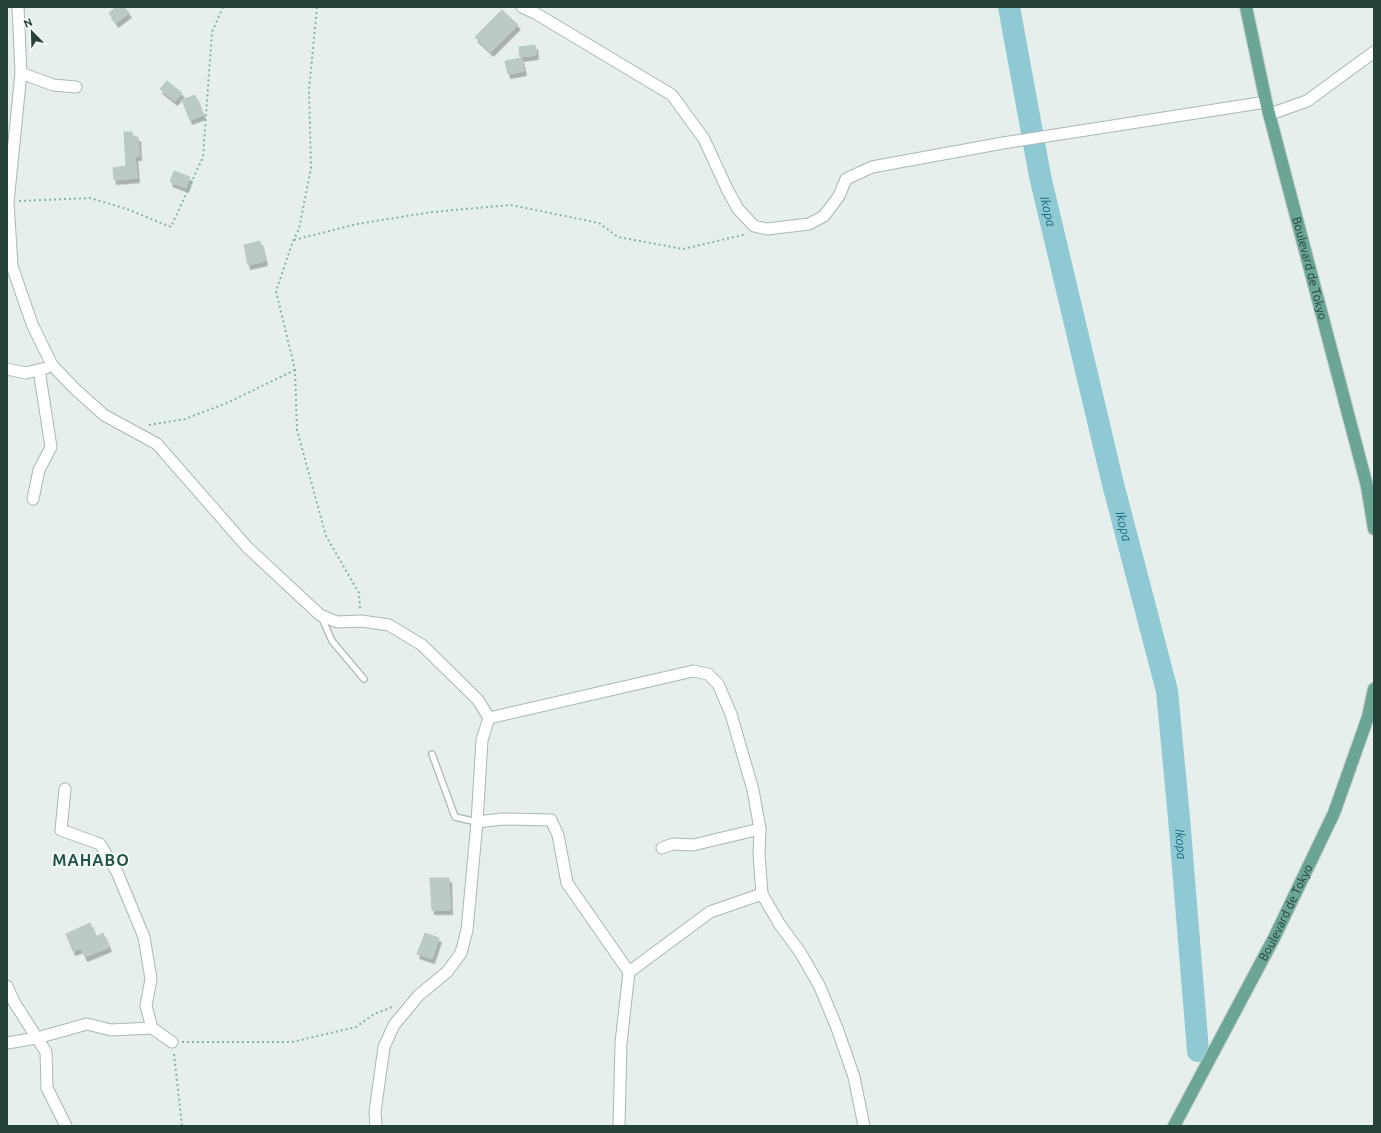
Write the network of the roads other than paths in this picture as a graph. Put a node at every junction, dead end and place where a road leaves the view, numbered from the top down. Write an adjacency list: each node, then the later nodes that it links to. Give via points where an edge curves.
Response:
1 (18, 7): 5 (street)
2 (522, 7): 7 (street, via 672,95 704,139 738,209 754,226 767,230 808,224 824,216 839,196 846,179 872,167 1003,143)
3 (1246, 7): 7 (main road, Boulevard de Tokyo)
4 (1374, 52): 8 (street, via 1307,101)
5 (21, 73): 6 (street, via 53,85); 9 (street)
6 (76, 87)
7 (1266, 102): 8 (main road, Boulevard de Tokyo)
8 (1270, 114): 14 (main road, Boulevard de Tokyo, via 1367,486)
9 (7, 202): 10 (street, via 12,266 32,324)
10 (52, 365): 12 (street); 15 (street, via 104,415 158,444 247,547)
11 (7, 369): 12 (street, via 26,373)
12 (39, 370): 13 (street, via 51,447 39,470)
13 (33, 499)
14 (1374, 528)
15 (320, 615): 16 (lane, via 332,641); 18 (street, via 337,622 361,621 389,625 422,644 478,700)
16 (364, 679)
17 (1374, 689): 35 (main road, Boulevard de Tokyo, via 1368,717 1334,813 1274,938)
18 (488, 718): 21 (street, via 482,740); 22 (street, via 693,671 708,674 718,684 731,714 753,790)
19 (432, 754): 21 (lane, via 455,817)
20 (66, 789): 27 (street, via 61,830 100,844 117,872 144,937 151,980 146,1006)
21 (477, 822): 25 (street, via 502,819 551,820 558,835 567,883); 32 (street, via 467,930 461,953 447,972 419,995 394,1025 384,1047 376,1104)
22 (760, 829): 23 (street, via 693,845 673,844); 24 (street)
23 (662, 848)
24 (762, 894): 25 (street, via 710,912); 34 (street, via 819,985 854,1077)
25 (629, 972): 33 (street, via 621,1043)
26 (7, 986): 28 (street)
27 (152, 1028): 28 (street, via 111,1030 87,1024); 29 (street)
28 (37, 1038): 30 (street); 31 (street, via 46,1052 47,1088)
29 (172, 1042)
30 (7, 1043)
31 (66, 1126)
32 (376, 1126)
33 (619, 1126)
34 (864, 1126)
35 (1174, 1126)

